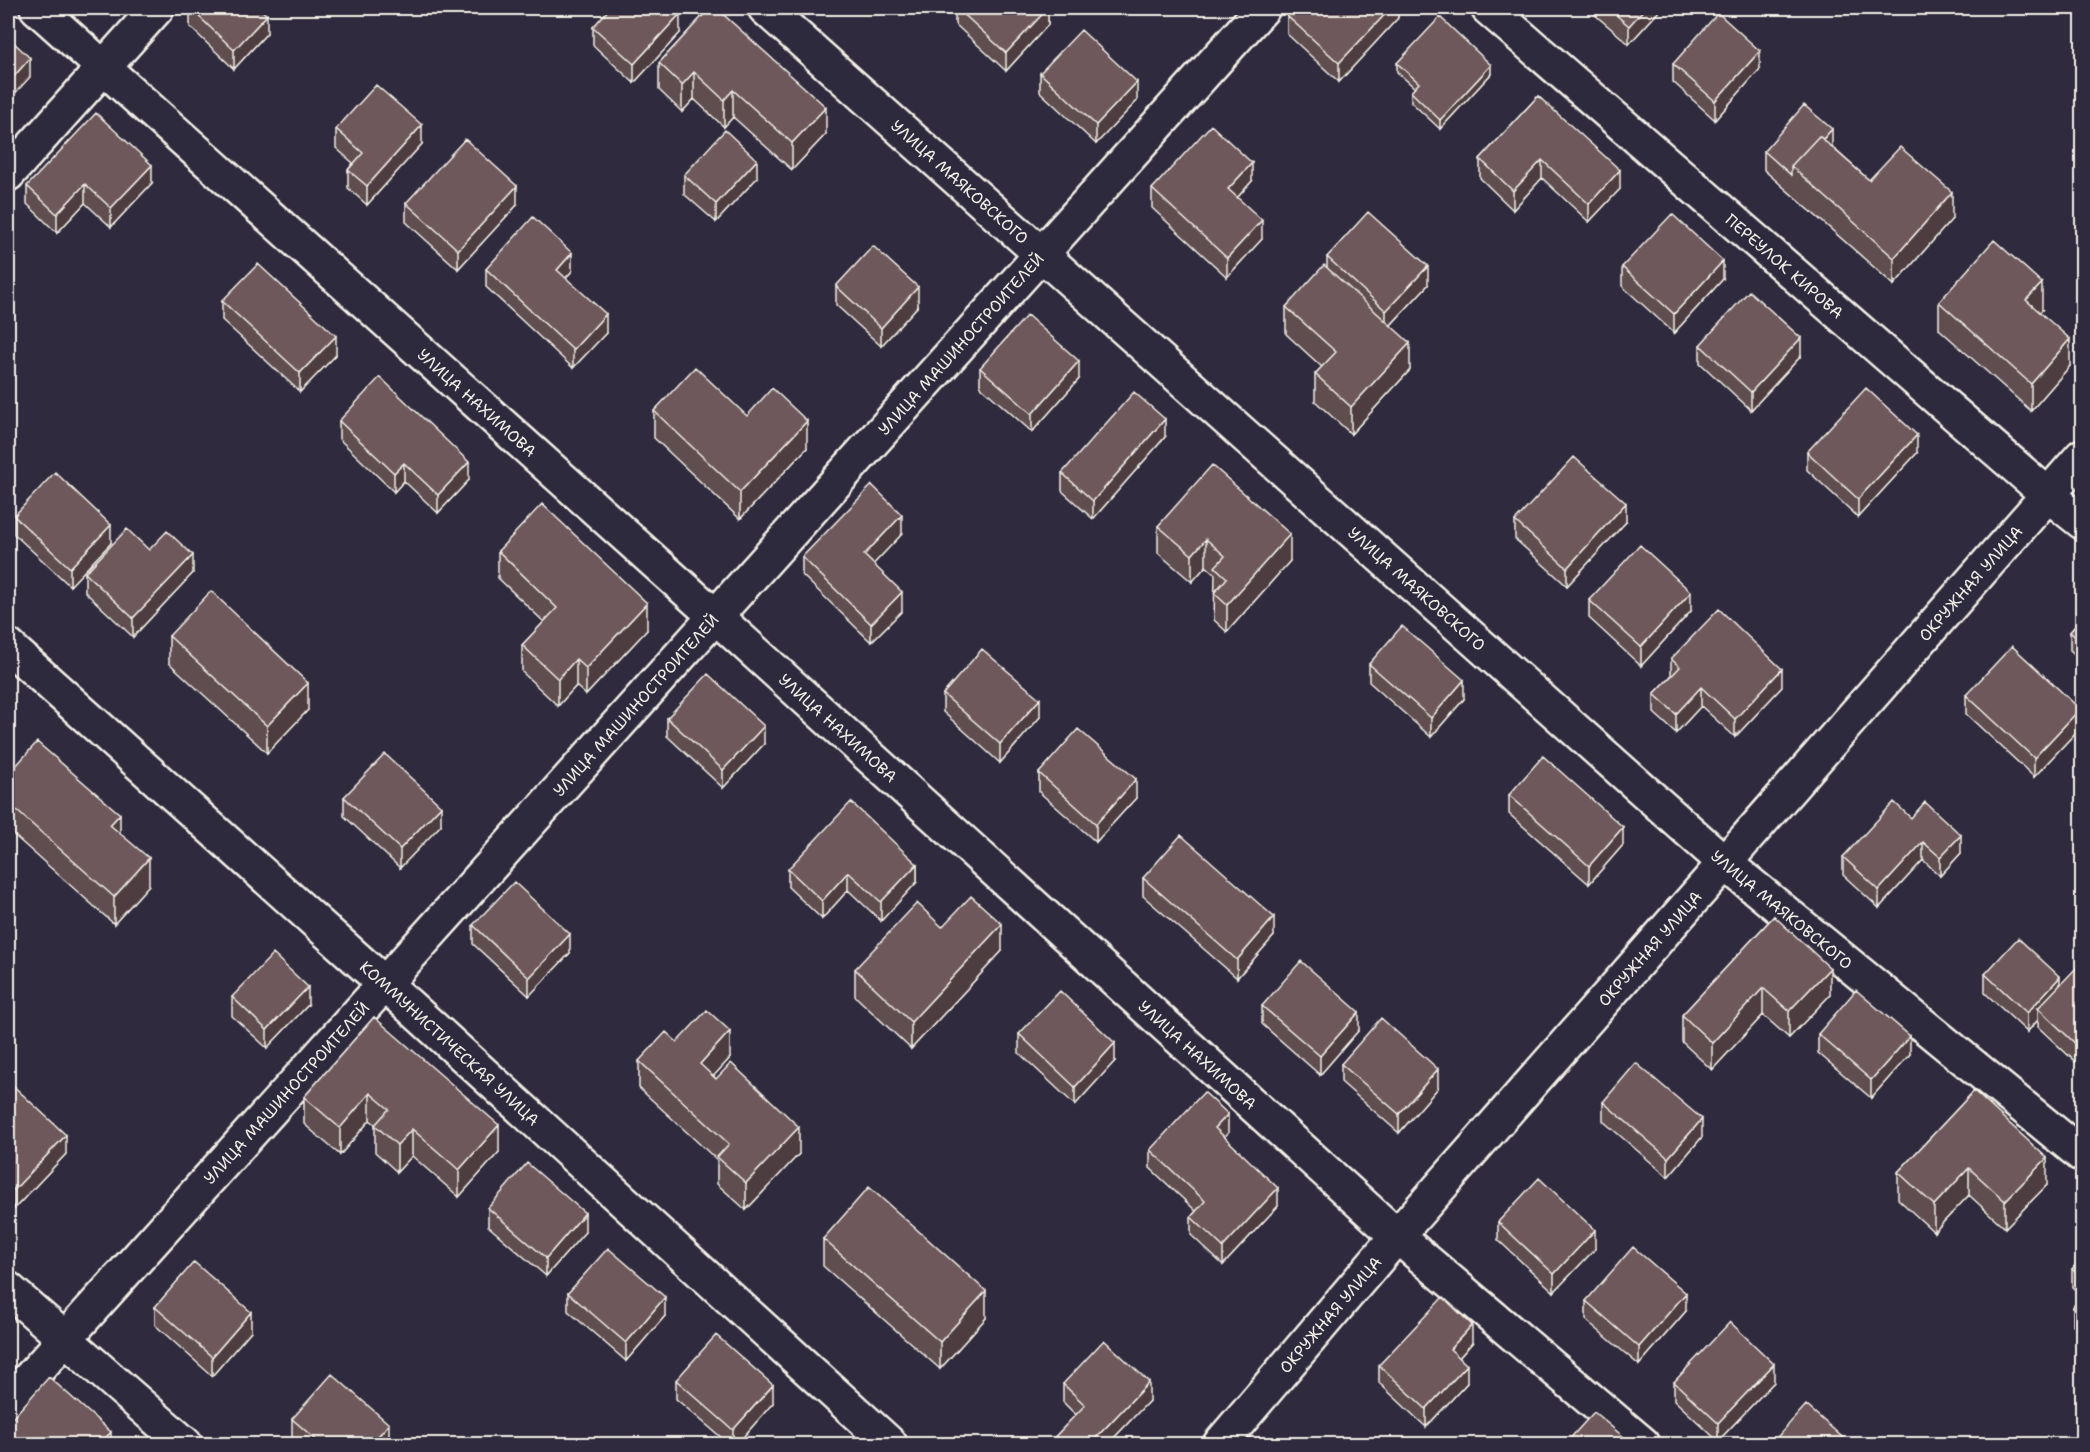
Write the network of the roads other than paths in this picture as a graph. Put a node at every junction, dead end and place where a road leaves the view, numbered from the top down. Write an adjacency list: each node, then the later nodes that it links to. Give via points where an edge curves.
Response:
1 (37, 8): 6 (street, УЛИЦА НАХИМОВА)
2 (157, 8): 6 (street)
3 (765, 8): 8 (street, УЛИЦА МАЯКОВСКОГО)
4 (1263, 8): 8 (street, УЛИЦА МАШИНОСТРОИТЕЛЕЙ)
5 (1488, 8): 10 (street, ПЕРЕУЛОК КИРОВА)
6 (103, 67): 7 (street); 12 (street, УЛИЦА НАХИМОВА)
7 (8, 174)
8 (1042, 252): 12 (street, УЛИЦА МАШИНОСТРОИТЕЛЕЙ); 14 (street, УЛИЦА МАЯКОВСКОГО)
9 (2082, 456): 10 (street, ОКРУЖНАЯ УЛИЦА)
10 (2047, 494): 11 (street, ПЕРЕУЛОК КИРОВА); 14 (street, ОКРУЖНАЯ УЛИЦА)
11 (2082, 522)
12 (715, 616): 15 (street, УЛИЦА МАШИНОСТРОИТЕЛЕЙ); 17 (street, УЛИЦА НАХИМОВА)
13 (8, 646): 15 (street, КОММУНИСТИЧЕСКАЯ УЛИЦА)
14 (1726, 864): 16 (street, УЛИЦА МАЯКОВСКОГО); 17 (street, ОКРУЖНАЯ УЛИЦА)
15 (385, 984): 19 (street, УЛИЦА МАШИНОСТРОИТЕЛЕЙ); 22 (street, КОММУНИСТИЧЕСКАЯ УЛИЦА)
16 (2082, 1155)
17 (1397, 1236): 23 (street, ОКРУЖНАЯ УЛИЦА); 24 (street, УЛИЦА НАХИМОВА)
18 (8, 1289): 19 (street)
19 (65, 1339): 20 (street, УЛИЦА МАШИНОСТРОИТЕЛЕЙ); 21 (street)
20 (8, 1402)
21 (185, 1444)
22 (890, 1444)
23 (1220, 1444)
24 (1643, 1444)

